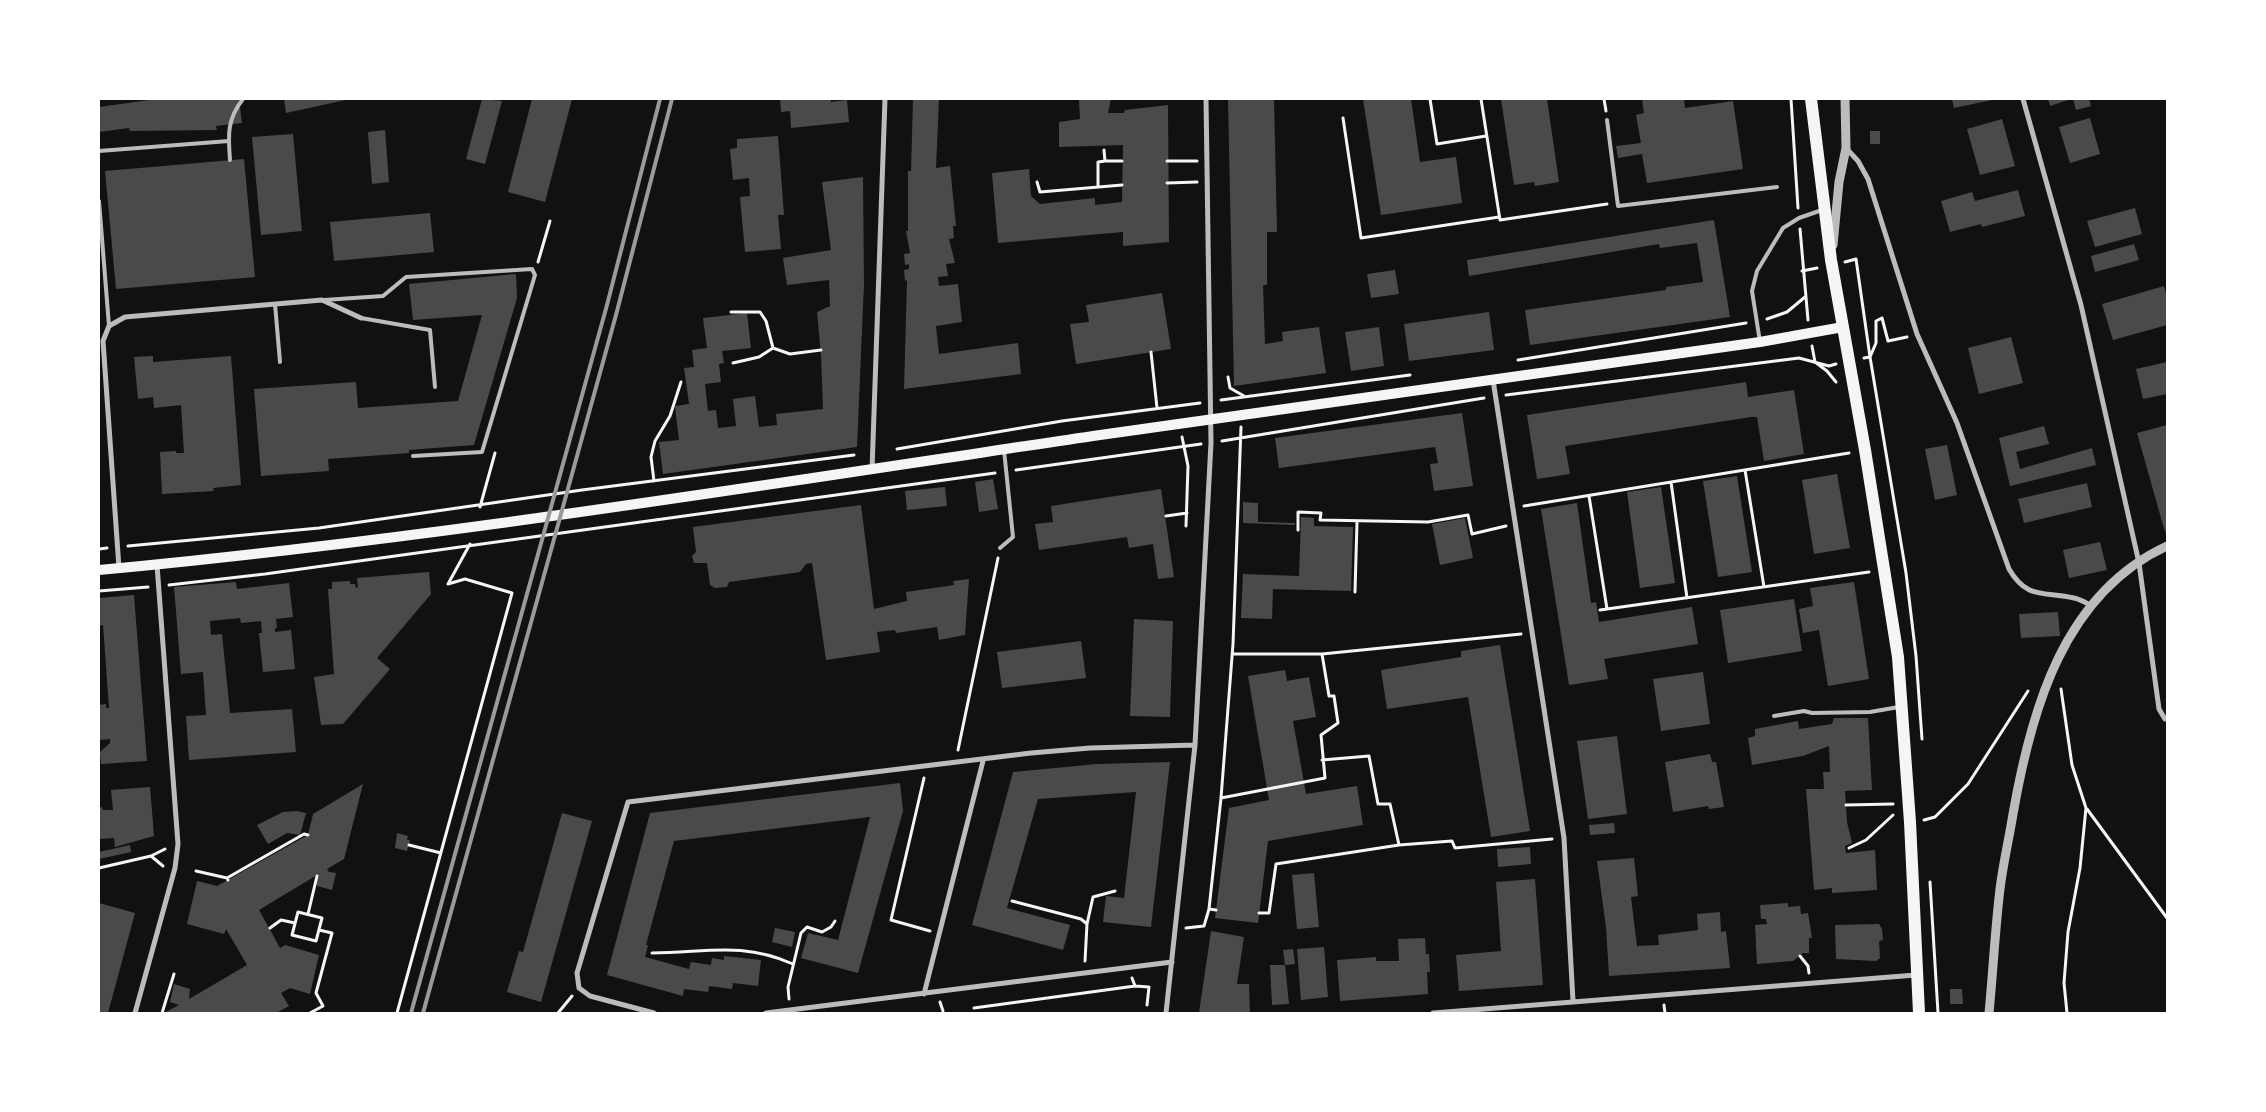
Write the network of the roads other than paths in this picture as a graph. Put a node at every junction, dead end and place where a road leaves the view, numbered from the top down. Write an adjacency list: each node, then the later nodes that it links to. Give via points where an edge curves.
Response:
1 (243, 99): 8 (lane, via 232,112)
2 (885, 99): 29 (street)
3 (1206, 99): 26 (street)
4 (1811, 99): 14 (main road)
5 (1845, 99): 9 (street)
6 (2023, 99): 32 (street, via 2081,305)
7 (1607, 120): 12 (lane, via 1618,206)
8 (229, 141): 10 (lane); 11 (lane)
9 (1846, 148): 15 (street); 36 (street, via 1868,179 1918,334 1957,423 2001,552 2015,579 2037,594 2075,598)
10 (99, 151)
11 (230, 160)
12 (1776, 186)
13 (99, 201): 19 (lane)
14 (1824, 209): 15 (main road); 22 (lane, via 1783,228 1757,271 1752,291)
15 (1831, 260): 20 (main road)
16 (322, 300): 17 (street); 18 (street); 28 (lane, via 383,296 406,277 532,270 535,275 482,452)
17 (275, 304): 19 (street, via 125,317); 23 (lane)
18 (361, 318): 25 (lane, via 430,330)
19 (109, 326): 21 (street)
20 (1843, 327): 22 (main road); 37 (main road, via 1898,657)
21 (101, 341): 34 (street)
22 (1760, 342): 24 (main road)
23 (280, 362)
24 (1493, 380): 26 (main road); 45 (street, via 1564,838)
25 (435, 387)
26 (1211, 420): 27 (main road); 40 (street)
27 (1004, 450): 29 (main road); 31 (lane, via 1013,537)
28 (413, 456)
29 (872, 471): 33 (main road, via 327,546)
30 (2167, 546): 32 (street)
31 (1000, 548)
32 (2139, 563): 36 (street); 39 (street, via 2159,709)
33 (157, 565): 34 (main road); 46 (street, via 178,844 175,868)
34 (119, 568): 35 (main road)
35 (99, 570)
36 (2092, 606): 52 (street, via 2058,656 2023,756 2000,888)
37 (1902, 706): 38 (lane, via 1870,712 1804,711); 43 (main road)
38 (1774, 716)
39 (2166, 719)
40 (1195, 744): 41 (street, via 1090,748); 42 (street)
41 (983, 760): 44 (street); 47 (street, via 628,802 577,974 579,988 590,996)
42 (1172, 962): 44 (street); 49 (street)
43 (1918, 974): 45 (street); 51 (main road)
44 (924, 994): 48 (street)
45 (1572, 1001): 50 (street)
46 (135, 1013)
47 (654, 1013)
48 (766, 1013)
49 (1166, 1013)
50 (1433, 1013)
51 (1919, 1013)
52 (1989, 1013)

